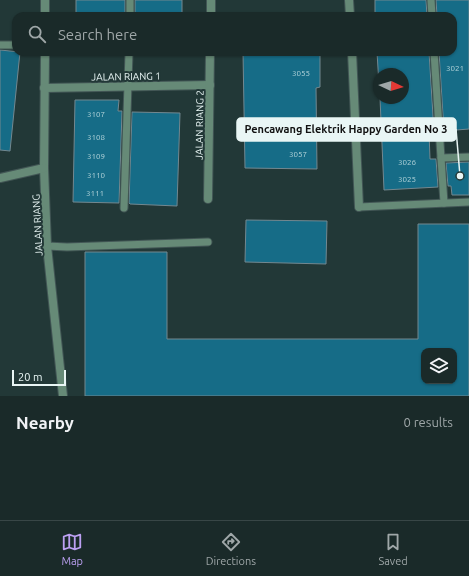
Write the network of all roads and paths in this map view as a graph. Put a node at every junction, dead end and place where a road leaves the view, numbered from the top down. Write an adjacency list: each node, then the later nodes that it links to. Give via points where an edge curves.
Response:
1 (45, 0): 6 (street)
2 (130, 0): 7 (lane)
3 (212, 0): 8 (street)
4 (349, 0): 9 (street)
5 (431, 0): 10 (lane)
6 (45, 12)
7 (130, 12)
8 (211, 12)
9 (350, 12)
10 (432, 12)
11 (0, 45): 12 (lane)
12 (12, 45)
13 (44, 56): 20 (street, JALAN RIANG)
14 (129, 56): 19 (lane)
15 (210, 56): 18 (street, JALAN RIANG 2)
16 (352, 56): 28 (street)
17 (434, 56): 22 (lane)
18 (210, 84): 19 (street, JALAN RIANG 1); 25 (street, JALAN RIANG 2)
19 (128, 86): 20 (street, JALAN RIANG 1); 29 (lane)
20 (44, 88): 23 (street, JALAN RIANG)
21 (469, 157): 22 (lane)
22 (441, 158): 27 (lane)
23 (44, 168): 24 (street); 31 (street, JALAN RIANG)
24 (0, 178)
25 (208, 199)
26 (469, 202): 27 (lane)
27 (444, 203): 28 (lane)
28 (359, 207)
29 (124, 208)
30 (208, 242): 31 (lane)
31 (47, 246): 32 (street, JALAN RIANG)
32 (63, 396)

